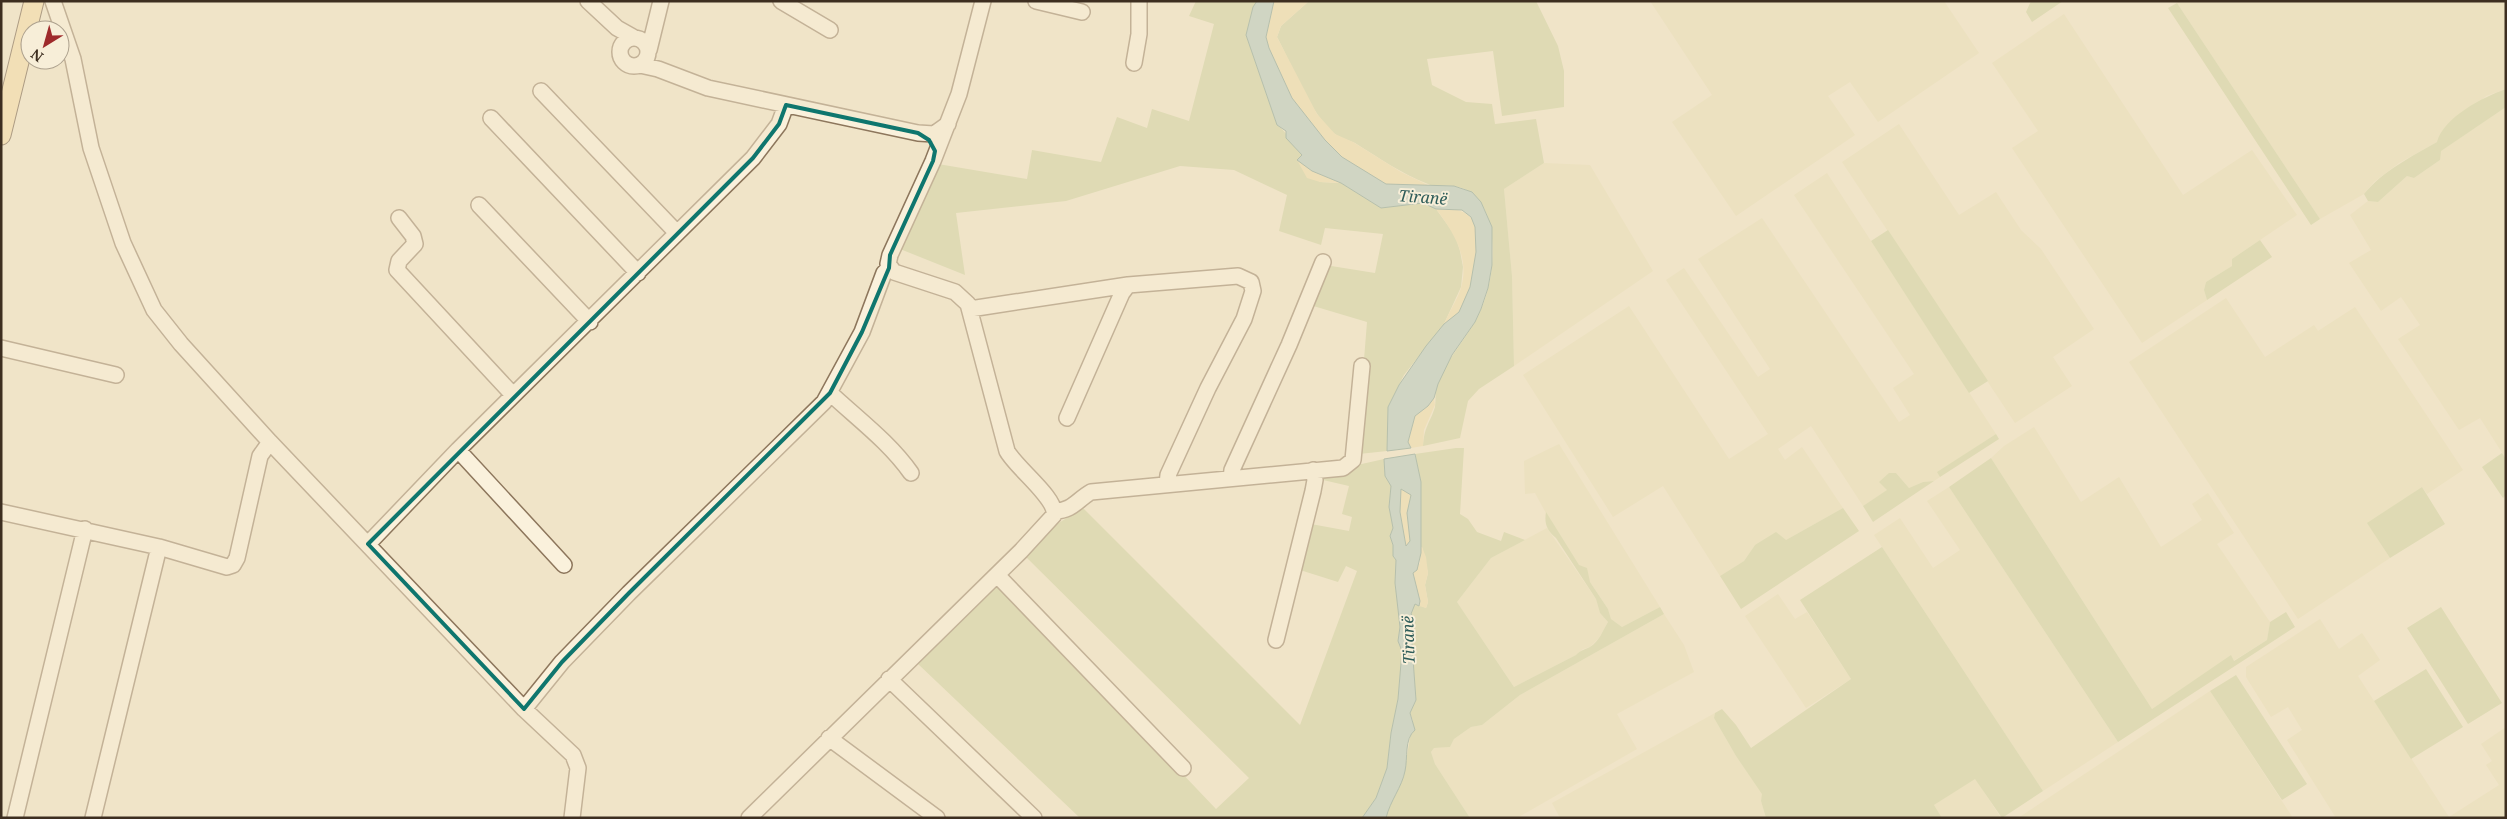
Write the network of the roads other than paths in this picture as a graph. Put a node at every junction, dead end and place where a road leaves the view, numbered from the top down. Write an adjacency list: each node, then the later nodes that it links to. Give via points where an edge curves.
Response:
1 (34, 1): 11 (main road)
2 (53, 1): 14 (street)
3 (588, 1): 10 (street)
4 (661, 1): 17 (street)
5 (781, 1): 15 (street)
6 (983, 1): 24 (street, via 965,76)
7 (1036, 1): 9 (street)
8 (1139, 1): 20 (street, via 1139,34)
9 (1082, 12)
10 (602, 15): 17 (street); 18 (street, via 617,34)
11 (30, 20)
12 (31, 20): 13 (street, via 35,12 43,9 51,11)
13 (59, 20)
14 (60, 20)
15 (830, 30)
16 (70, 49): 43 (street, via 91,148 123,243 154,310 175,338)
17 (642, 49): 18 (street, via 622,43); 18 (street, via 627,64); 22 (street, via 667,72 702,87)
18 (620, 53)
19 (20, 60): 26 (main road)
20 (1134, 63)
21 (541, 91): 30 (street)
22 (786, 106): 25 (street); 30 (street, via 779,124 753,158)
23 (491, 118): 33 (street)
24 (949, 123): 25 (street, via 934,134); 27 (street)
25 (918, 133): 27 (street, via 933,146)
26 (1, 135)
27 (933, 161): 32 (street, via 890,255)
28 (479, 205): 36 (street)
29 (399, 218): 41 (street, via 416,244 399,261 397,270)
30 (677, 233): 33 (street)
31 (1323, 262): 47 (street)
32 (889, 268): 35 (street, via 955,292); 40 (street, via 884,273 862,332)
33 (638, 273): 36 (street)
34 (1128, 285): 35 (street); 42 (street); 48 (street, via 1238,276 1246,278 1253,286 1244,319 1208,388 1168,475)
35 (970, 308): 49 (street, via 1007,451 1016,465 1052,502)
36 (590, 322): 41 (street)
37 (1, 348): 39 (street)
38 (1362, 366): 45 (street, via 1353,460 1343,468)
39 (116, 375)
40 (830, 393): 46 (street, via 897,453); 58 (street, via 810,417 562,662)
41 (513, 395): 44 (street)
42 (1067, 418)
43 (270, 442): 52 (street); 53 (street, via 260,456 233,565 227,567)
44 (458, 450): 52 (street); 54 (street)
45 (1313, 470): 47 (street); 56 (street, via 1313,492)
46 (912, 473)
47 (1231, 478): 48 (street)
48 (1167, 484): 49 (street, via 1091,492 1072,508)
49 (1054, 511): 55 (street, via 1044,528)
50 (1, 512): 51 (street)
51 (85, 529): 53 (street); 62 (street)
52 (368, 544): 58 (street)
53 (159, 547): 63 (street)
54 (564, 564)
55 (997, 575): 57 (street); 60 (street)
56 (1276, 640)
57 (889, 679): 59 (street); 66 (street)
58 (524, 709): 61 (street, via 576,761 578,768)
59 (829, 738): 64 (street); 65 (street)
60 (1183, 768)
61 (572, 813)
62 (15, 818)
63 (93, 818)
64 (749, 818)
65 (937, 818)
66 (1034, 818)

